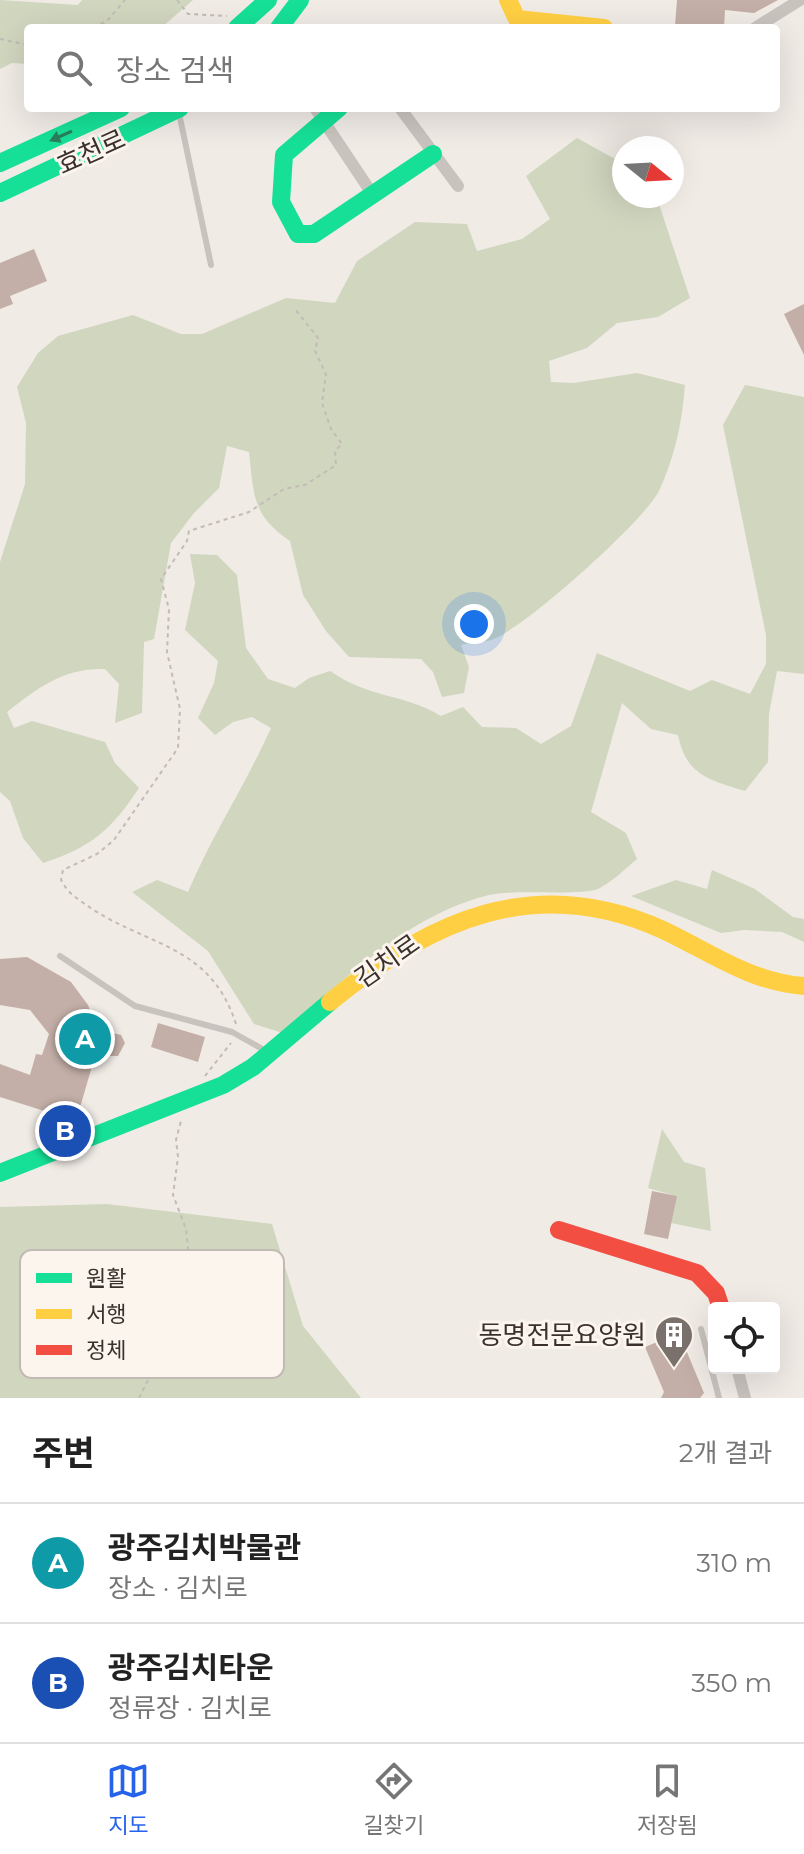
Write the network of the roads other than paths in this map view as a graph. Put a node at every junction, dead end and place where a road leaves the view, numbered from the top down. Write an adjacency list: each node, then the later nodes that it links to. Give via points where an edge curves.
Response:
1 (268, 0): 5 (street)
2 (300, 0): 6 (street)
3 (508, 0): 7 (street, via 517,19)
4 (800, 0): 8 (street)
5 (242, 23)
6 (285, 24)
7 (565, 24)
8 (761, 24)
9 (112, 112): 15 (street, 효천로, one-way to 15)
10 (173, 112): 17 (street, 효천로)
11 (179, 112): 19 (lane)
12 (403, 112): 14 (street)
13 (320, 115): 18 (street); 18 (street, via 284,155 281,202 298,234 310,236)
14 (433, 154): 16 (street); 18 (street)
15 (0, 163)
16 (458, 186)
17 (0, 193)
18 (373, 195)
19 (211, 265)
20 (60, 956): 22 (lane, via 135,1006 238,1035)
21 (804, 986): 22 (street, 김치로, via 737,969 621,915 559,907 495,910 422,935)
22 (269, 1052): 23 (street, 김치로, via 243,1074 193,1100)
23 (0, 1173)
24 (559, 1230): 25 (street, via 697,1273)
25 (719, 1302)
26 (701, 1329): 28 (lane)
27 (739, 1374): 29 (street)
28 (719, 1398)
29 (745, 1398)

